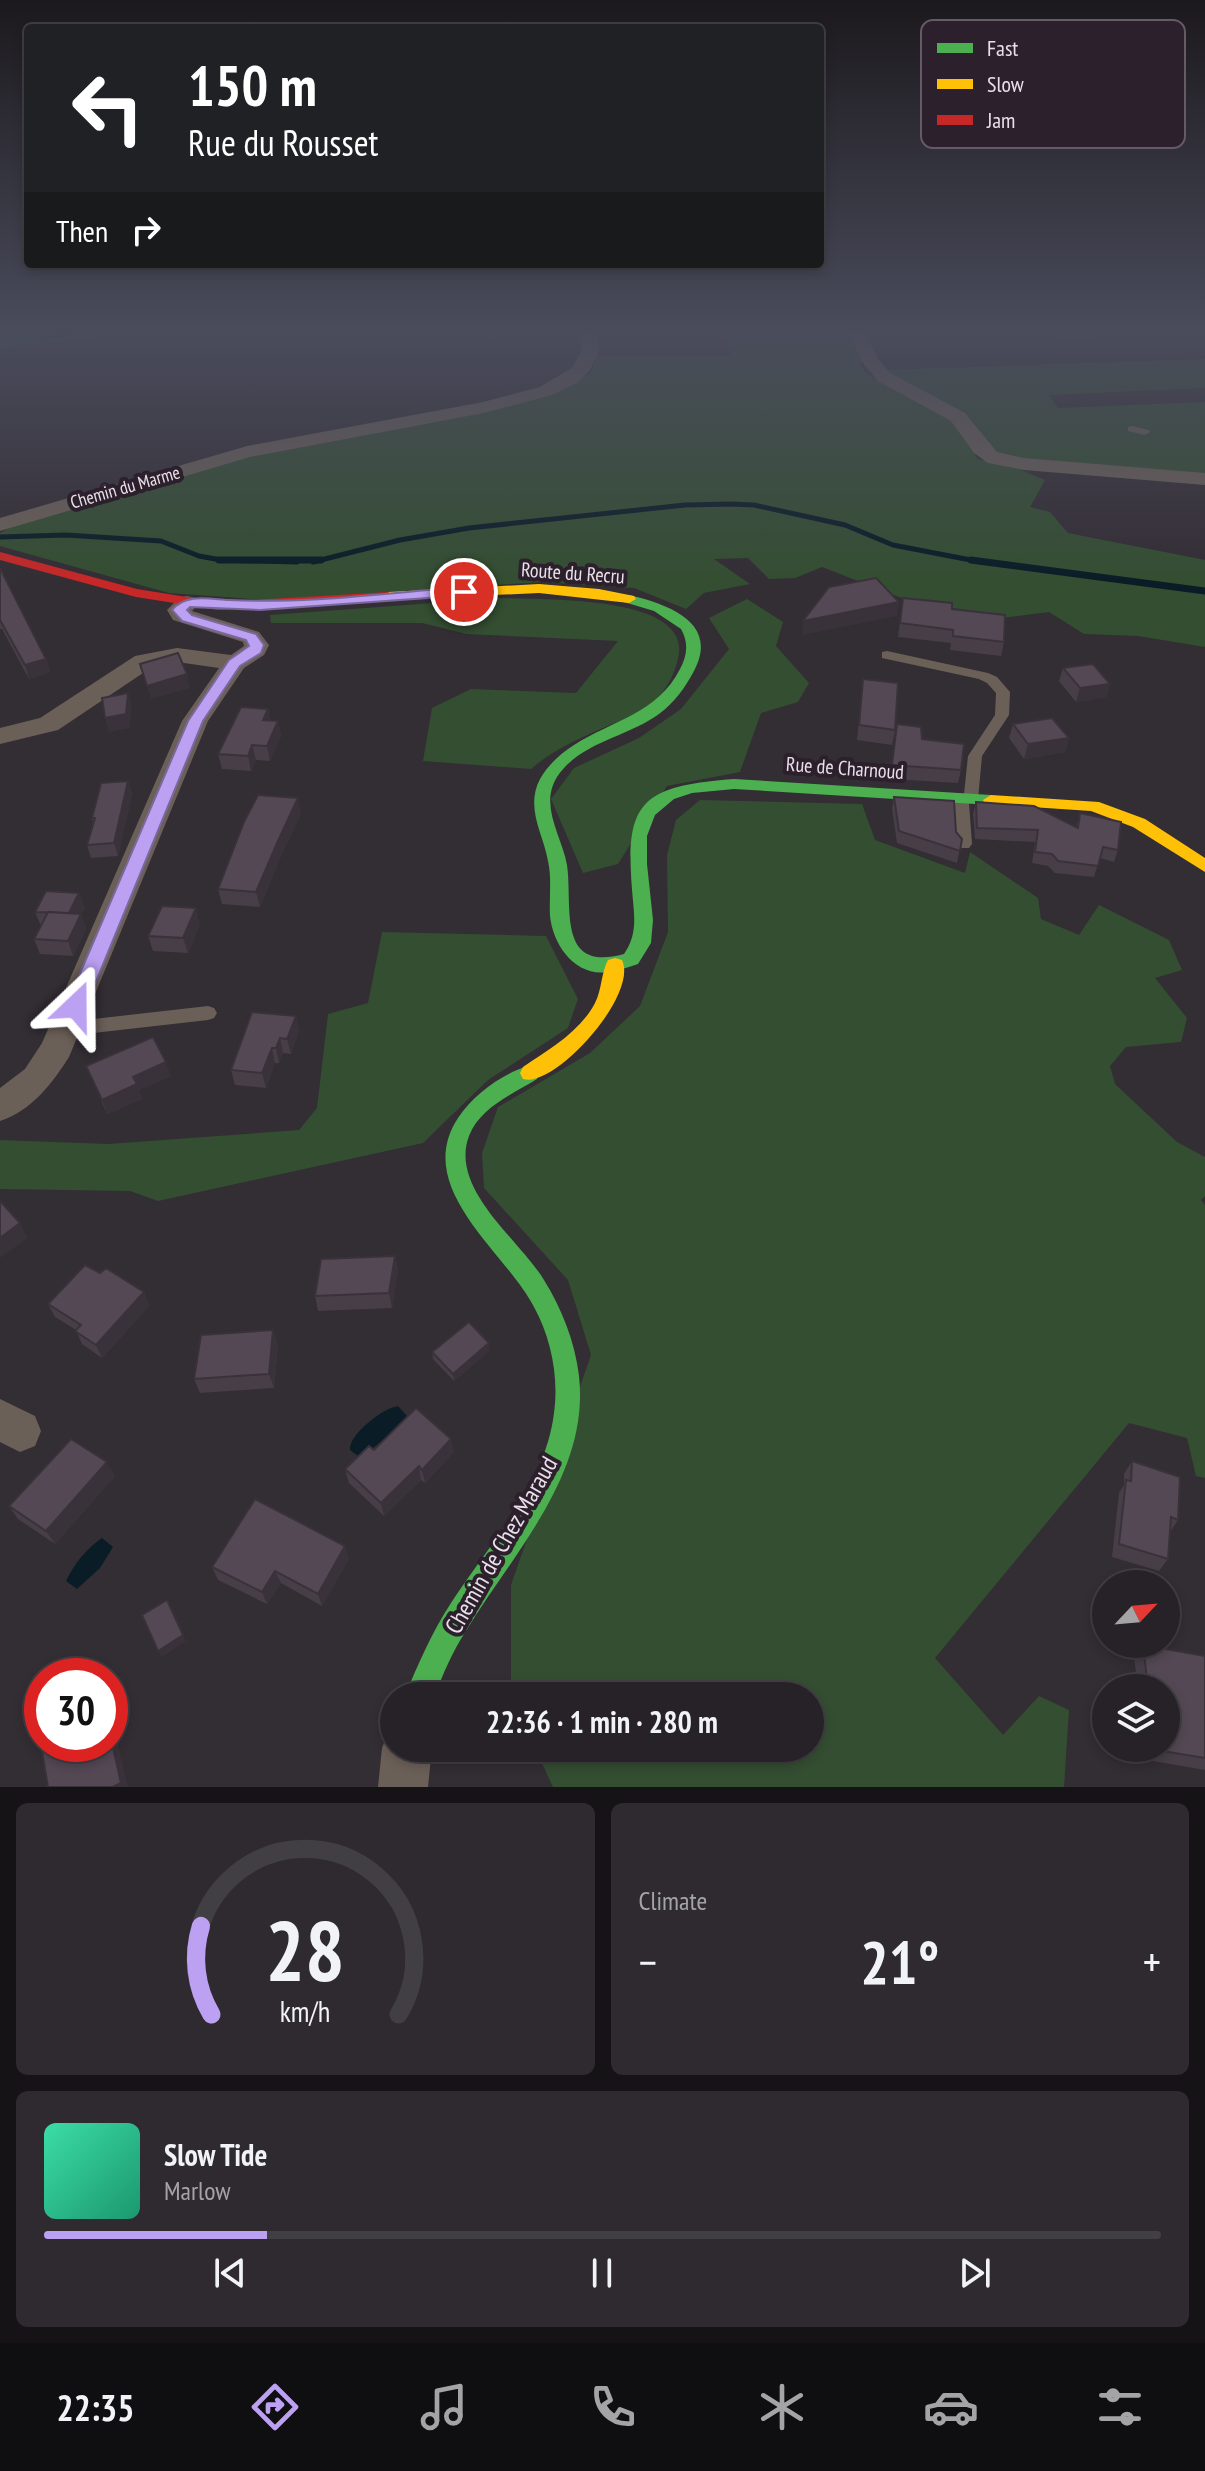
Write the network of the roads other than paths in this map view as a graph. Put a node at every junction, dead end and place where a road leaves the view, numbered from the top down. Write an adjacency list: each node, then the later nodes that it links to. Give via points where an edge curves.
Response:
1 (445, 414): 6 (street, Chemin du Marme, via 247,452)
2 (953, 414): 5 (street, via 969,425 981,449 999,459)
3 (1132, 429): 4 (lane)
4 (1145, 432)
5 (1205, 479)
6 (0, 525)
7 (0, 556): 8 (street, Route du Recru)
8 (187, 603): 10 (street, via 179,610 181,615 255,641 255,650); 15 (street, Route du Recru, via 233,607 542,590 634,599 679,619 690,629 695,650 682,681 642,721 567,757 546,783 542,800 561,884 561,935 585,962)
9 (887, 655): 12 (lane, via 983,676 1003,692 1002,715 975,756)
10 (235, 663): 11 (street, via 177,655 144,661 49,724); 17 (street, via 195,721)
11 (0, 736)
12 (966, 798): 13 (lane); 14 (street, Rue de Charnoud, via 1116,812); 15 (street, Rue de Charnoud, via 734,784 669,794 648,808 637,834 644,946)
13 (964, 844)
14 (1205, 866)
15 (615, 965): 19 (street, Chemin de Chez Maraud, via 611,996 600,1016 571,1043 475,1110 456,1146 465,1195 545,1303 567,1366 570,1399 566,1427 531,1504 448,1636)
16 (208, 1013): 17 (lane)
17 (67, 1029): 18 (street, via 37,1078)
18 (0, 1107)
19 (427, 1682)
20 (406, 1762): 21 (street)
21 (403, 1787)

